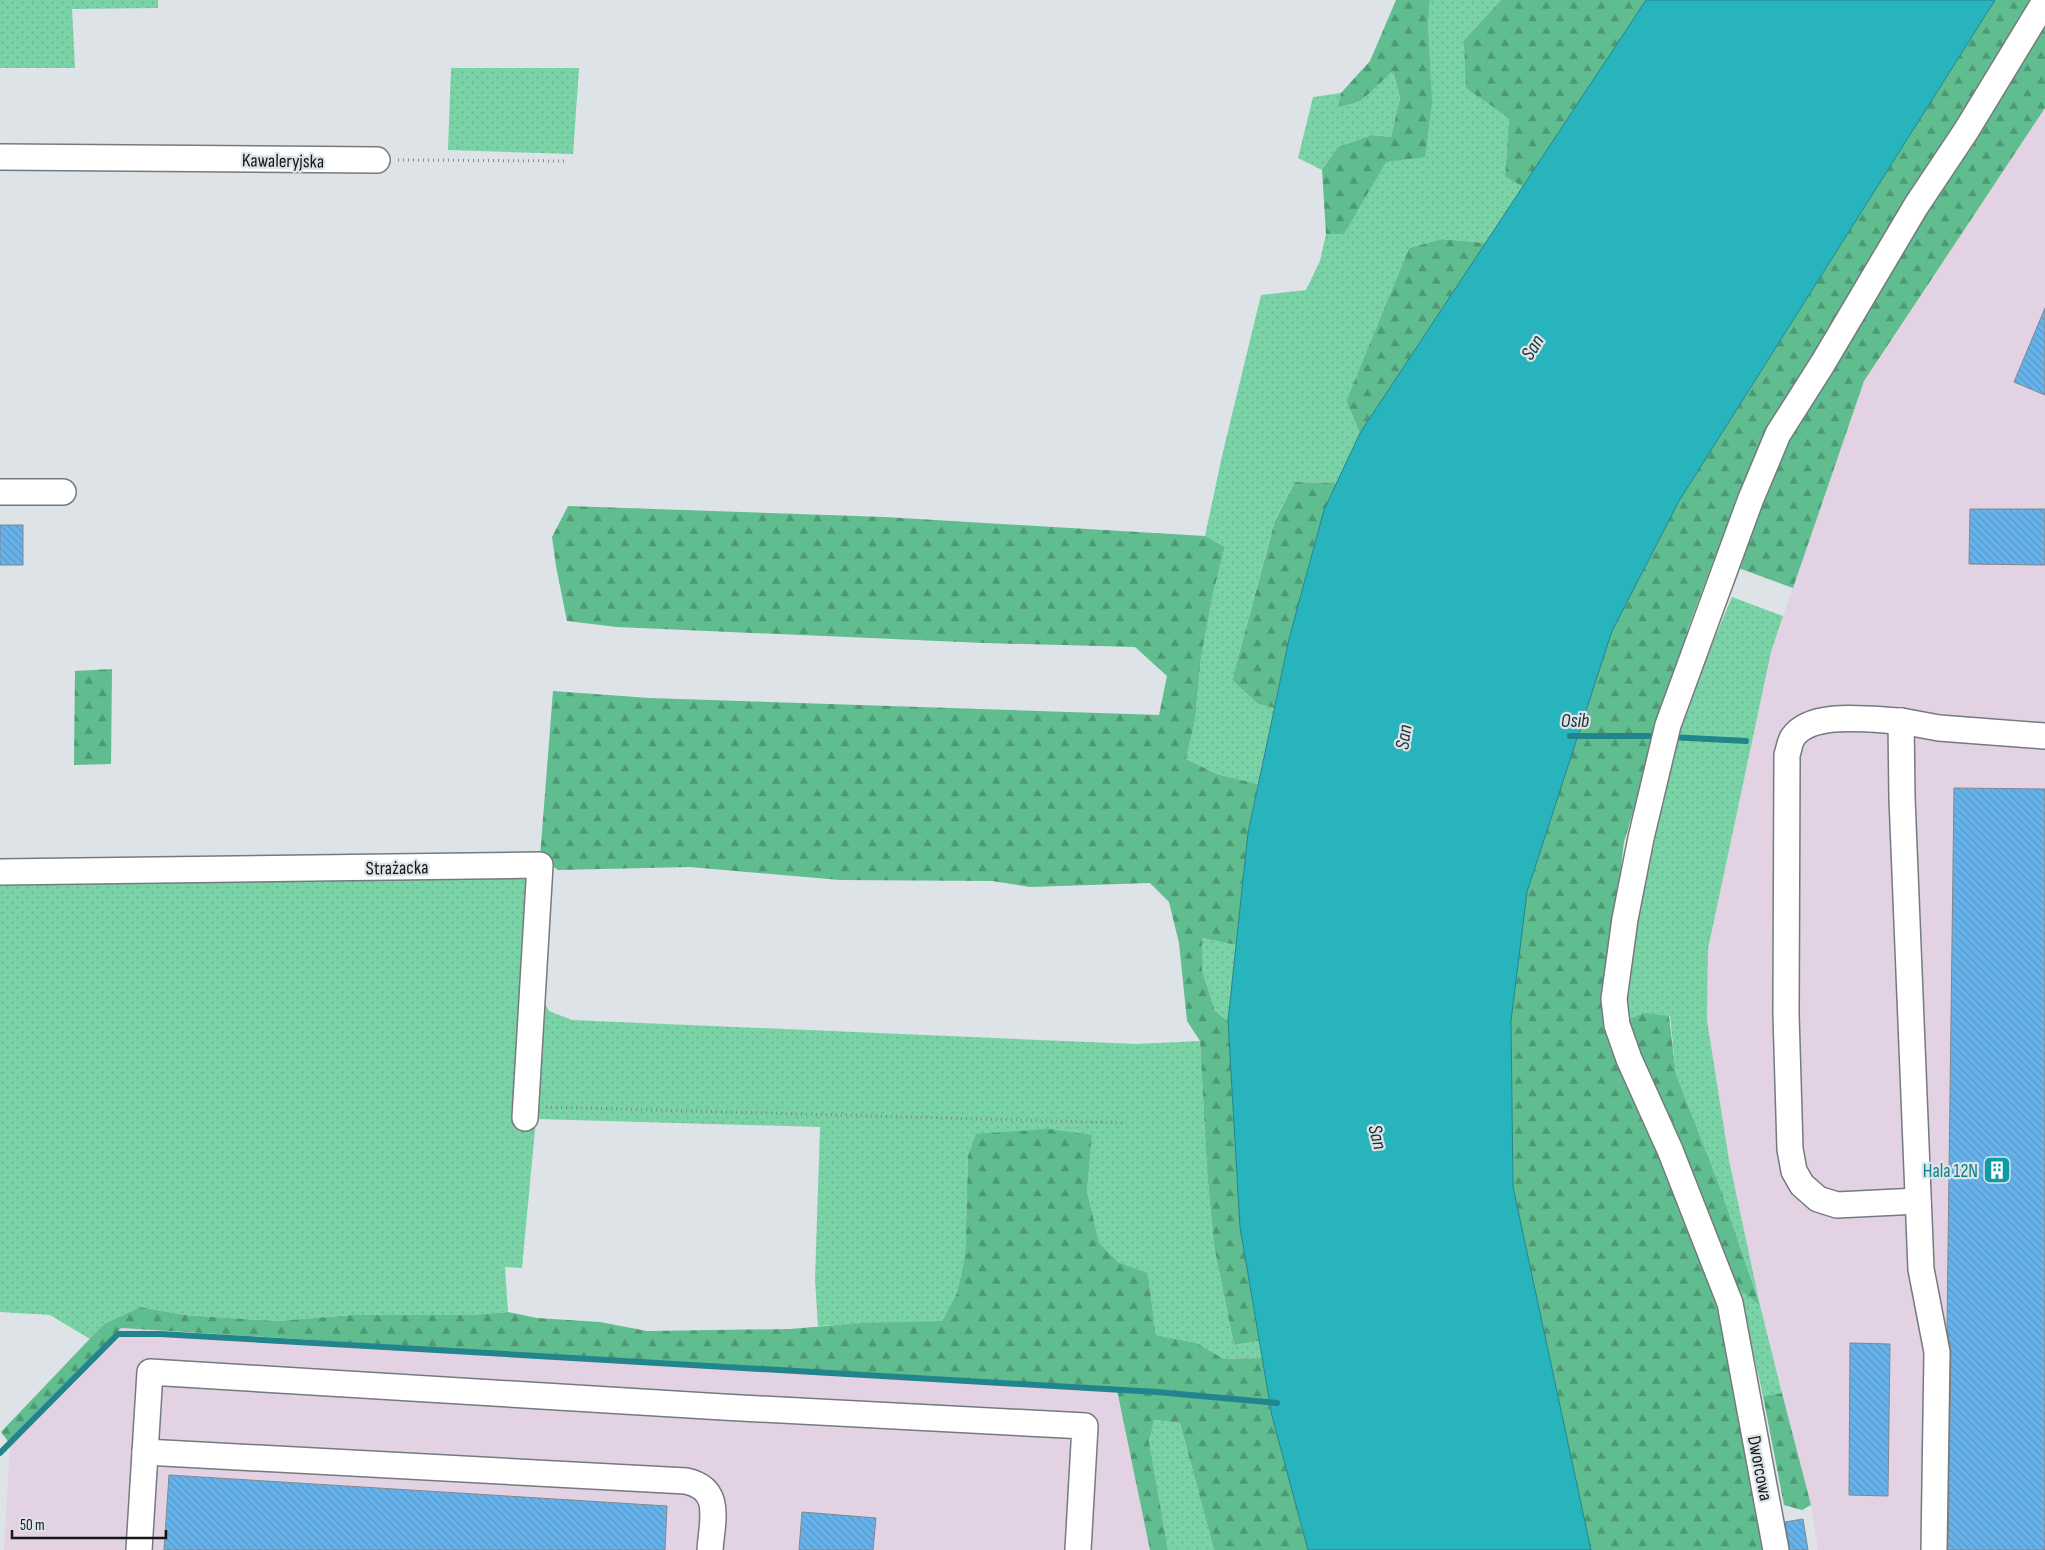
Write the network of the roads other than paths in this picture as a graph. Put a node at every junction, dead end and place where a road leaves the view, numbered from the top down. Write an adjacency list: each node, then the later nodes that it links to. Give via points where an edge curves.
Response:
1 (2045, 1): 15 (street, Dworcowa, via 1778,434 1746,510 1668,725 1625,919 1614,999 1617,1025 1730,1303)
2 (0, 157): 3 (street, Kawaleryjska)
3 (377, 160)
4 (0, 492): 5 (street)
5 (64, 492)
6 (1901, 722): 7 (street); 10 (street); 10 (street, via 1826,719 1806,726 1794,736 1787,755 1786,1014 1790,1149 1794,1172 1802,1185 1818,1199 1837,1205)
7 (2045, 736)
8 (0, 872): 9 (street, Strażacka, via 540,865)
9 (526, 1112)
10 (1918, 1201): 16 (street, via 1921,1269 1937,1352)
11 (146, 1452): 12 (street); 13 (street, via 686,1481 699,1484 709,1493 713,1504); 14 (street, via 150,1372 1085,1426)
12 (139, 1550)
13 (710, 1550)
14 (1078, 1550)
15 (1776, 1550)
16 (1934, 1550)

